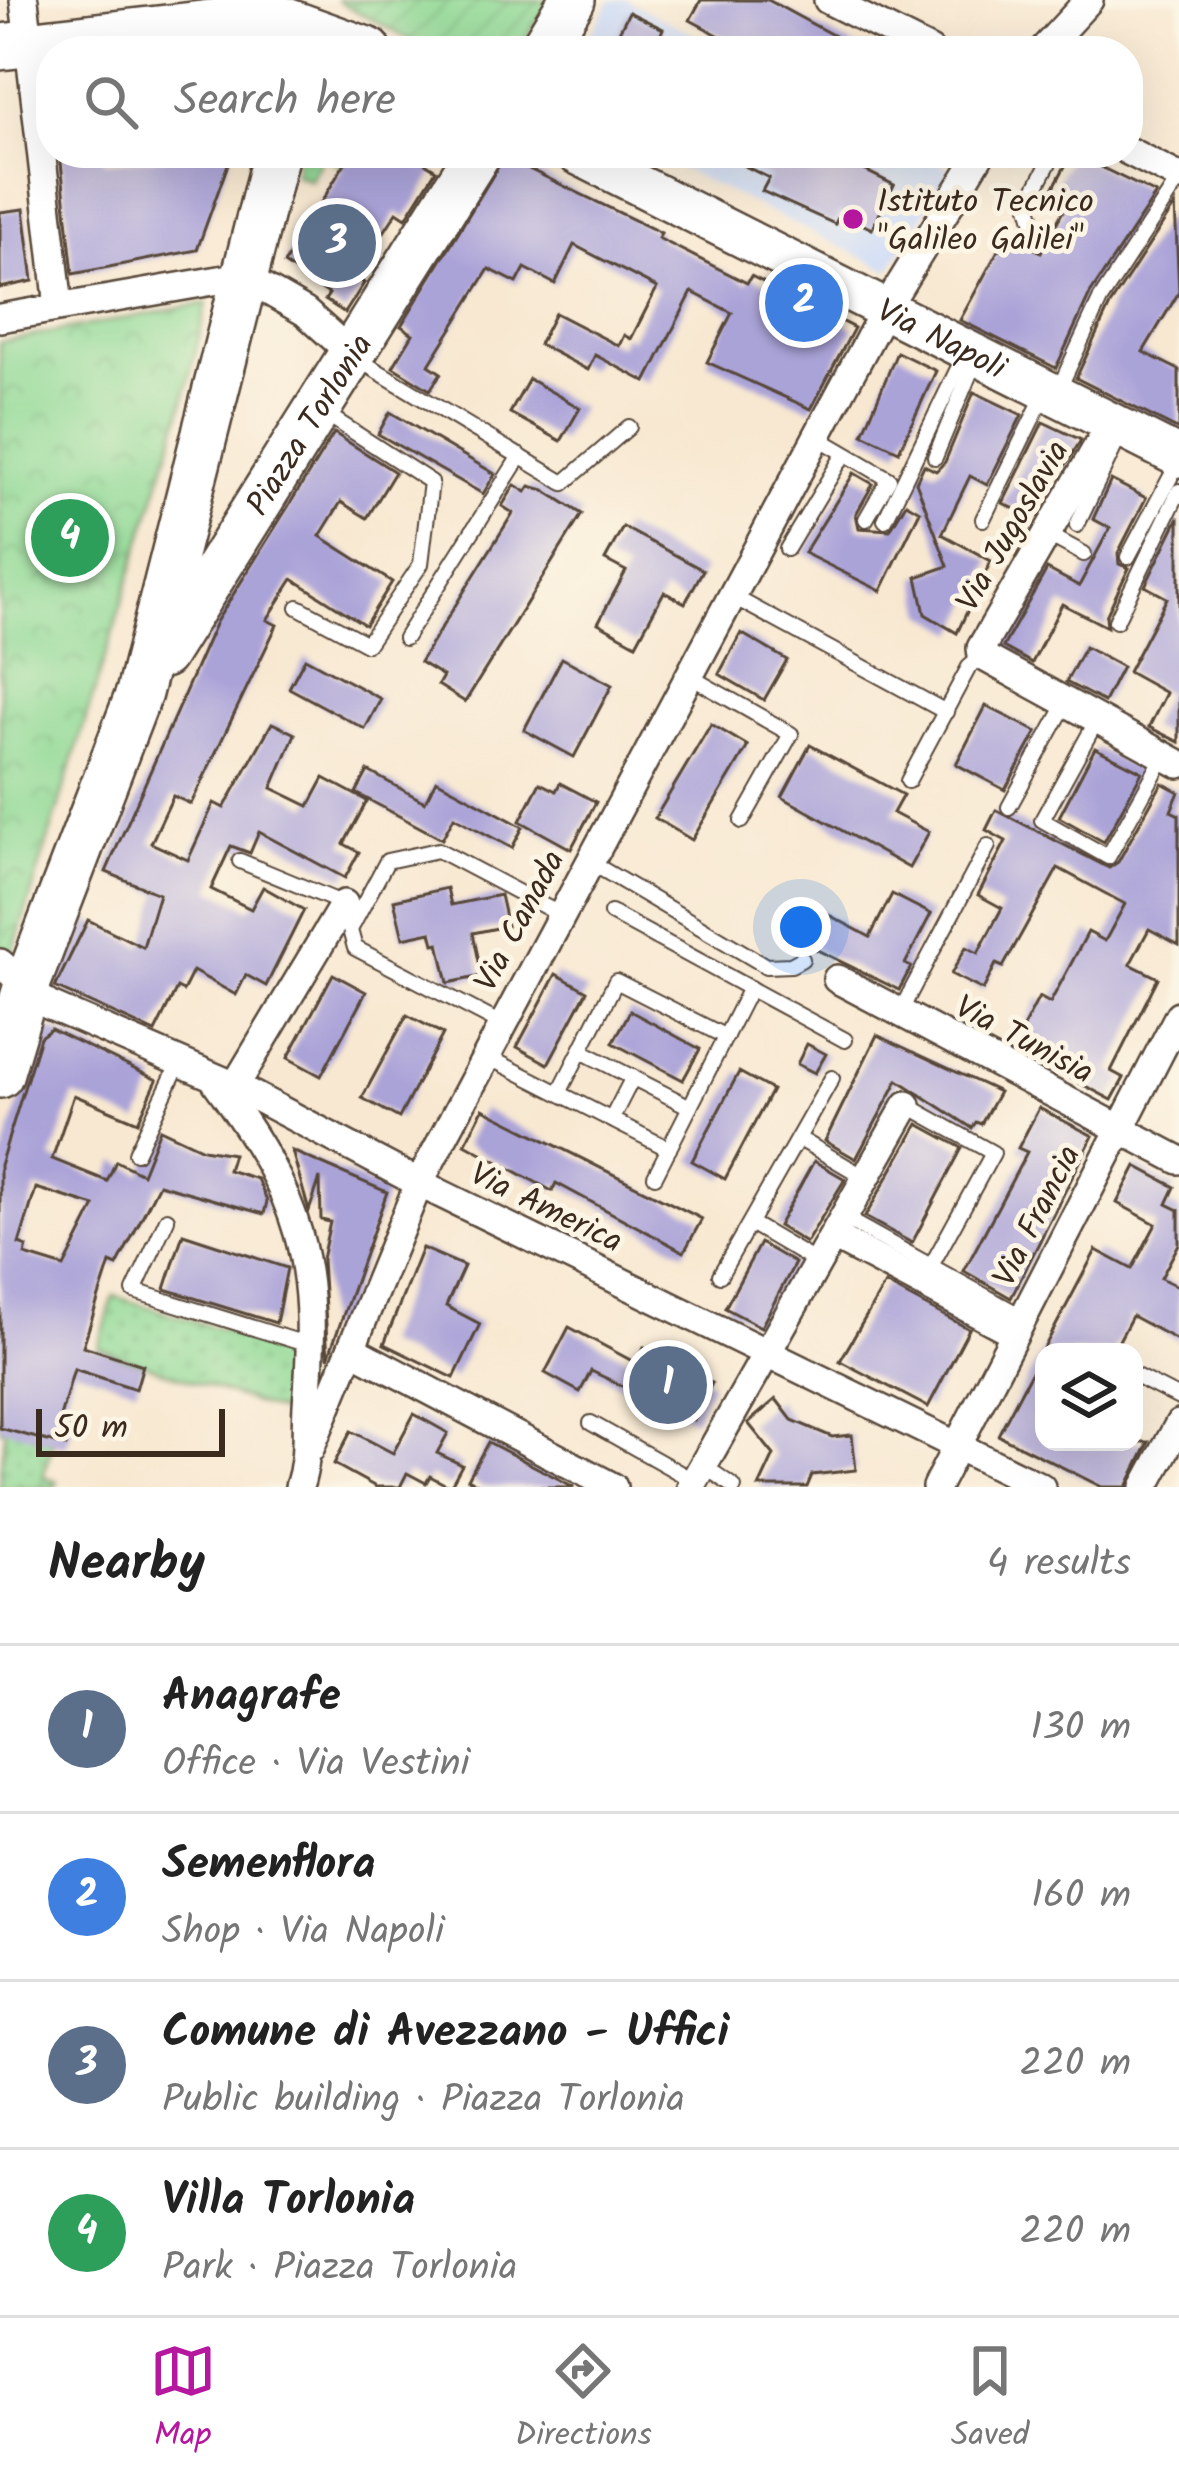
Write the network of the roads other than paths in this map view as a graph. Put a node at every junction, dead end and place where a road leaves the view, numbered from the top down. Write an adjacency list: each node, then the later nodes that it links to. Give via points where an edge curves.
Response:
1 (572, 0): 7 (main road)
2 (828, 0): 8 (street)
3 (1089, 0): 9 (street)
4 (275, 22): 5 (main road); 6 (main road)
5 (17, 31): 10 (street)
6 (315, 36)
7 (550, 36)
8 (900, 36)
9 (1056, 36)
10 (36, 156)
11 (1143, 159): 18 (street)
12 (38, 168): 21 (street)
13 (272, 168): 20 (main road, Piazza Torlonia)
14 (469, 168): 25 (main road, Piazza Torlonia)
15 (603, 168): 22 (main road, Via Napoli)
16 (972, 168): 22 (street, Via Canada)
17 (1046, 168): 19 (lane, via 1028,203)
18 (1179, 178): 26 (lane)
19 (1037, 233)
20 (242, 277): 21 (street); 25 (street, via 304,312); 50 (main road, Piazza Torlonia, via 228,386)
21 (59, 307): 23 (street)
22 (884, 311): 24 (main road, Via Napoli); 30 (street, Via Canada)
23 (0, 318)
24 (971, 354): 26 (main road, Via Napoli); 33 (lane); 38 (lane)
25 (353, 355): 27 (main road, Piazza Torlonia); 32 (lane)
26 (1051, 393): 28 (main road, Via Napoli); 37 (lane)
27 (319, 409): 45 (lane, via 431,482 421,564 367,644); 50 (main road, Piazza Torlonia)
28 (1118, 426): 34 (main road, Via Napoli); 39 (lane); 40 (street, Via Jugoslavia)
29 (629, 428): 32 (lane, via 564,483)
30 (817, 437): 31 (lane); 44 (street, Via Canada)
31 (844, 454): 36 (lane, via 889,479); 41 (lane)
32 (520, 456): 47 (lane)
33 (935, 457)
34 (1179, 459): 43 (lane)
35 (1179, 491): 46 (lane)
36 (866, 519)
37 (983, 519)
38 (885, 520)
39 (1077, 525)
40 (1047, 534): 42 (lane); 48 (street, Via Jugoslavia)
41 (787, 549)
42 (1084, 554)
43 (1128, 556)
44 (732, 596): 49 (street, Via Canada); 52 (lane)
45 (298, 607)
46 (1116, 621)
47 (405, 638)
48 (982, 656): 51 (street, Via Jugoslavia); 52 (lane)
49 (689, 676): 57 (lane, via 791,734); 60 (street, Via Canada)
50 (139, 693): 65 (main road, Piazza Torlonia)
51 (1066, 703): 53 (street, Via Jugoslavia); 56 (lane)
52 (946, 712): 55 (lane)
53 (1097, 720): 54 (street, Via Jugoslavia); 54 (lane, via 1042,820 1108,857)
54 (1171, 760)
55 (908, 782)
56 (1009, 807)
57 (742, 821)
58 (988, 846): 68 (lane)
59 (240, 862): 61 (lane)
60 (590, 862): 63 (street, Via Canada); 64 (lane, via 766,966)
61 (344, 904): 79 (street)
62 (611, 913): 67 (lane)
63 (561, 915): 70 (street, Via Canada); 70 (lane, via 439,850 387,861 350,930 355,948)
64 (802, 958)
65 (14, 974): 75 (street, Via America, via 48,1005); 76 (main road, Piazza Torlonia)
66 (837, 979): 68 (street, Via Tunisia)
67 (750, 988): 71 (lane); 72 (lane)
68 (900, 1012): 84 (street, Via Tunisia)
69 (1179, 1016): 84 (street, Via Francia)
70 (503, 1025): 74 (street, Via Canada)
71 (726, 1036): 73 (lane, via 616,981); 82 (lane)
72 (845, 1040)
73 (580, 1051): 77 (lane); 80 (lane)
74 (486, 1056): 80 (lane); 91 (street, Via Canada)
75 (178, 1065): 79 (street, Via America); 87 (lane)
76 (0, 1075)
77 (633, 1077): 82 (lane); 83 (lane)
78 (832, 1078): 85 (lane)
79 (226, 1084): 91 (street, Via America); 99 (street, via 289,1194)
80 (559, 1093): 83 (lane)
81 (907, 1105): 90 (street); 96 (lane, via 993,1153)
82 (690, 1107): 86 (lane)
83 (611, 1120): 86 (lane)
84 (1120, 1129): 88 (street, Via Tunisia); 98 (street, Via Francia)
85 (798, 1138): 90 (lane); 93 (lane)
86 (669, 1149): 89 (lane)
87 (136, 1153)
88 (1179, 1160)
89 (655, 1177)
90 (866, 1178): 94 (street)
91 (418, 1183): 100 (street, Via Canada); 101 (street, Via America)
92 (167, 1219): 99 (lane, via 134,1291)
93 (749, 1223): 95 (lane); 97 (lane)
94 (839, 1227): 95 (street); 96 (lane); 98 (street)
95 (818, 1263): 101 (street)
96 (931, 1266): 98 (lane)
97 (720, 1275)
98 (1019, 1325): 106 (street, Via Francia)
99 (312, 1346): 107 (street)
100 (353, 1350): 107 (street, Via Canada); 109 (street)
101 (766, 1354): 106 (street, Via America); 108 (street)
102 (1143, 1380): 103 (lane)
103 (1179, 1398)
104 (591, 1423): 108 (lane)
105 (1179, 1424): 113 (street)
106 (956, 1447): 111 (street, Via Francia); 112 (street, Via America)
107 (309, 1475)
108 (696, 1478): 110 (lane)
109 (613, 1487)
110 (734, 1487)
111 (936, 1487)
112 (1041, 1487)
113 (1145, 1487)

